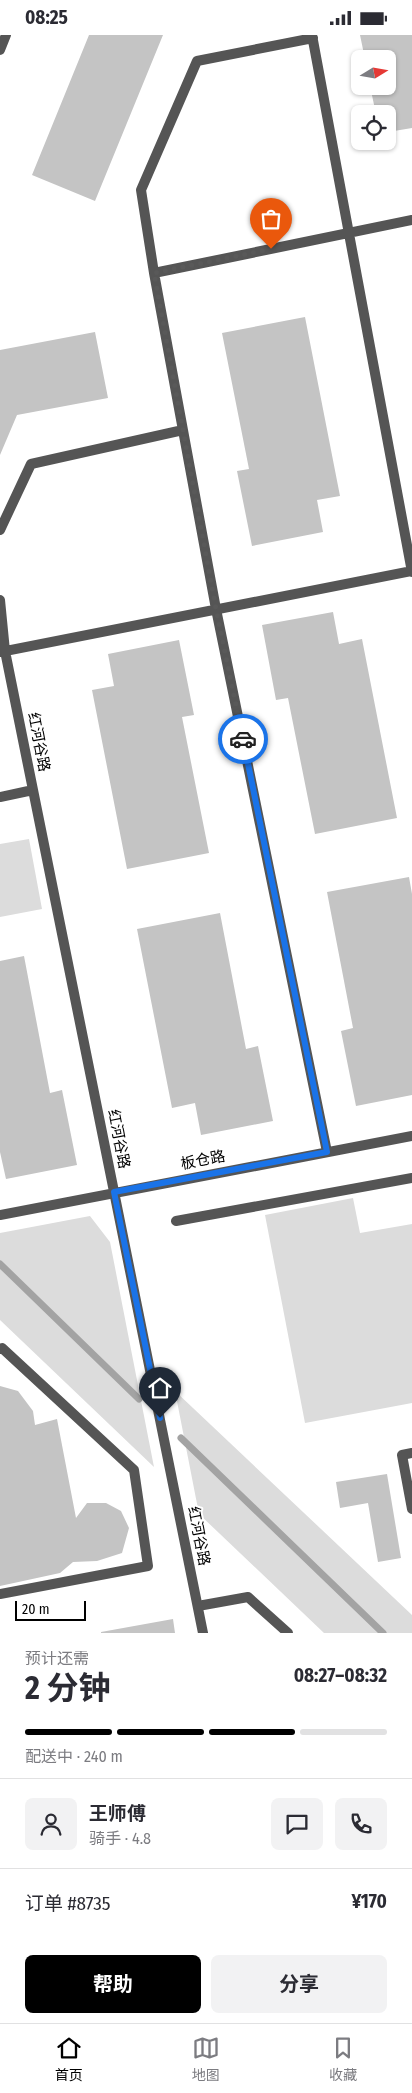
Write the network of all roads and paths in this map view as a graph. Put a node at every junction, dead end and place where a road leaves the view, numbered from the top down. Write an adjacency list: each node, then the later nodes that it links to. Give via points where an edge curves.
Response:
1 (6, 35): 3 (street)
2 (313, 36): 5 (street); 6 (street, via 197,61 140,190)
3 (0, 50)
4 (412, 220): 5 (street)
5 (349, 233): 6 (street); 9 (street)
6 (154, 273): 7 (street)
7 (183, 430): 8 (street, via 31,463); 11 (street)
8 (0, 531)
9 (412, 571): 11 (street)
10 (0, 600): 12 (street, 红河谷路)
11 (216, 609): 12 (street); 16 (street)
12 (2, 652): 13 (street, 红河谷路)
13 (33, 790): 14 (street); 18 (street, 红河谷路)
14 (0, 797)
15 (412, 1136): 16 (street, 板仓路)
16 (327, 1152): 18 (street, 板仓路)
17 (412, 1178): 20 (street)
18 (114, 1192): 19 (street, 板仓路); 25 (street, 红河谷路)
19 (0, 1215)
20 (176, 1221)
21 (0, 1349): 24 (street, via 134,1470 148,1566)
22 (412, 1453): 23 (street, via 402,1455)
23 (412, 1509)
24 (0, 1594)
25 (198, 1606): 26 (street, 红河谷路); 27 (street, via 248,1597)
26 (203, 1633)
27 (288, 1633)

